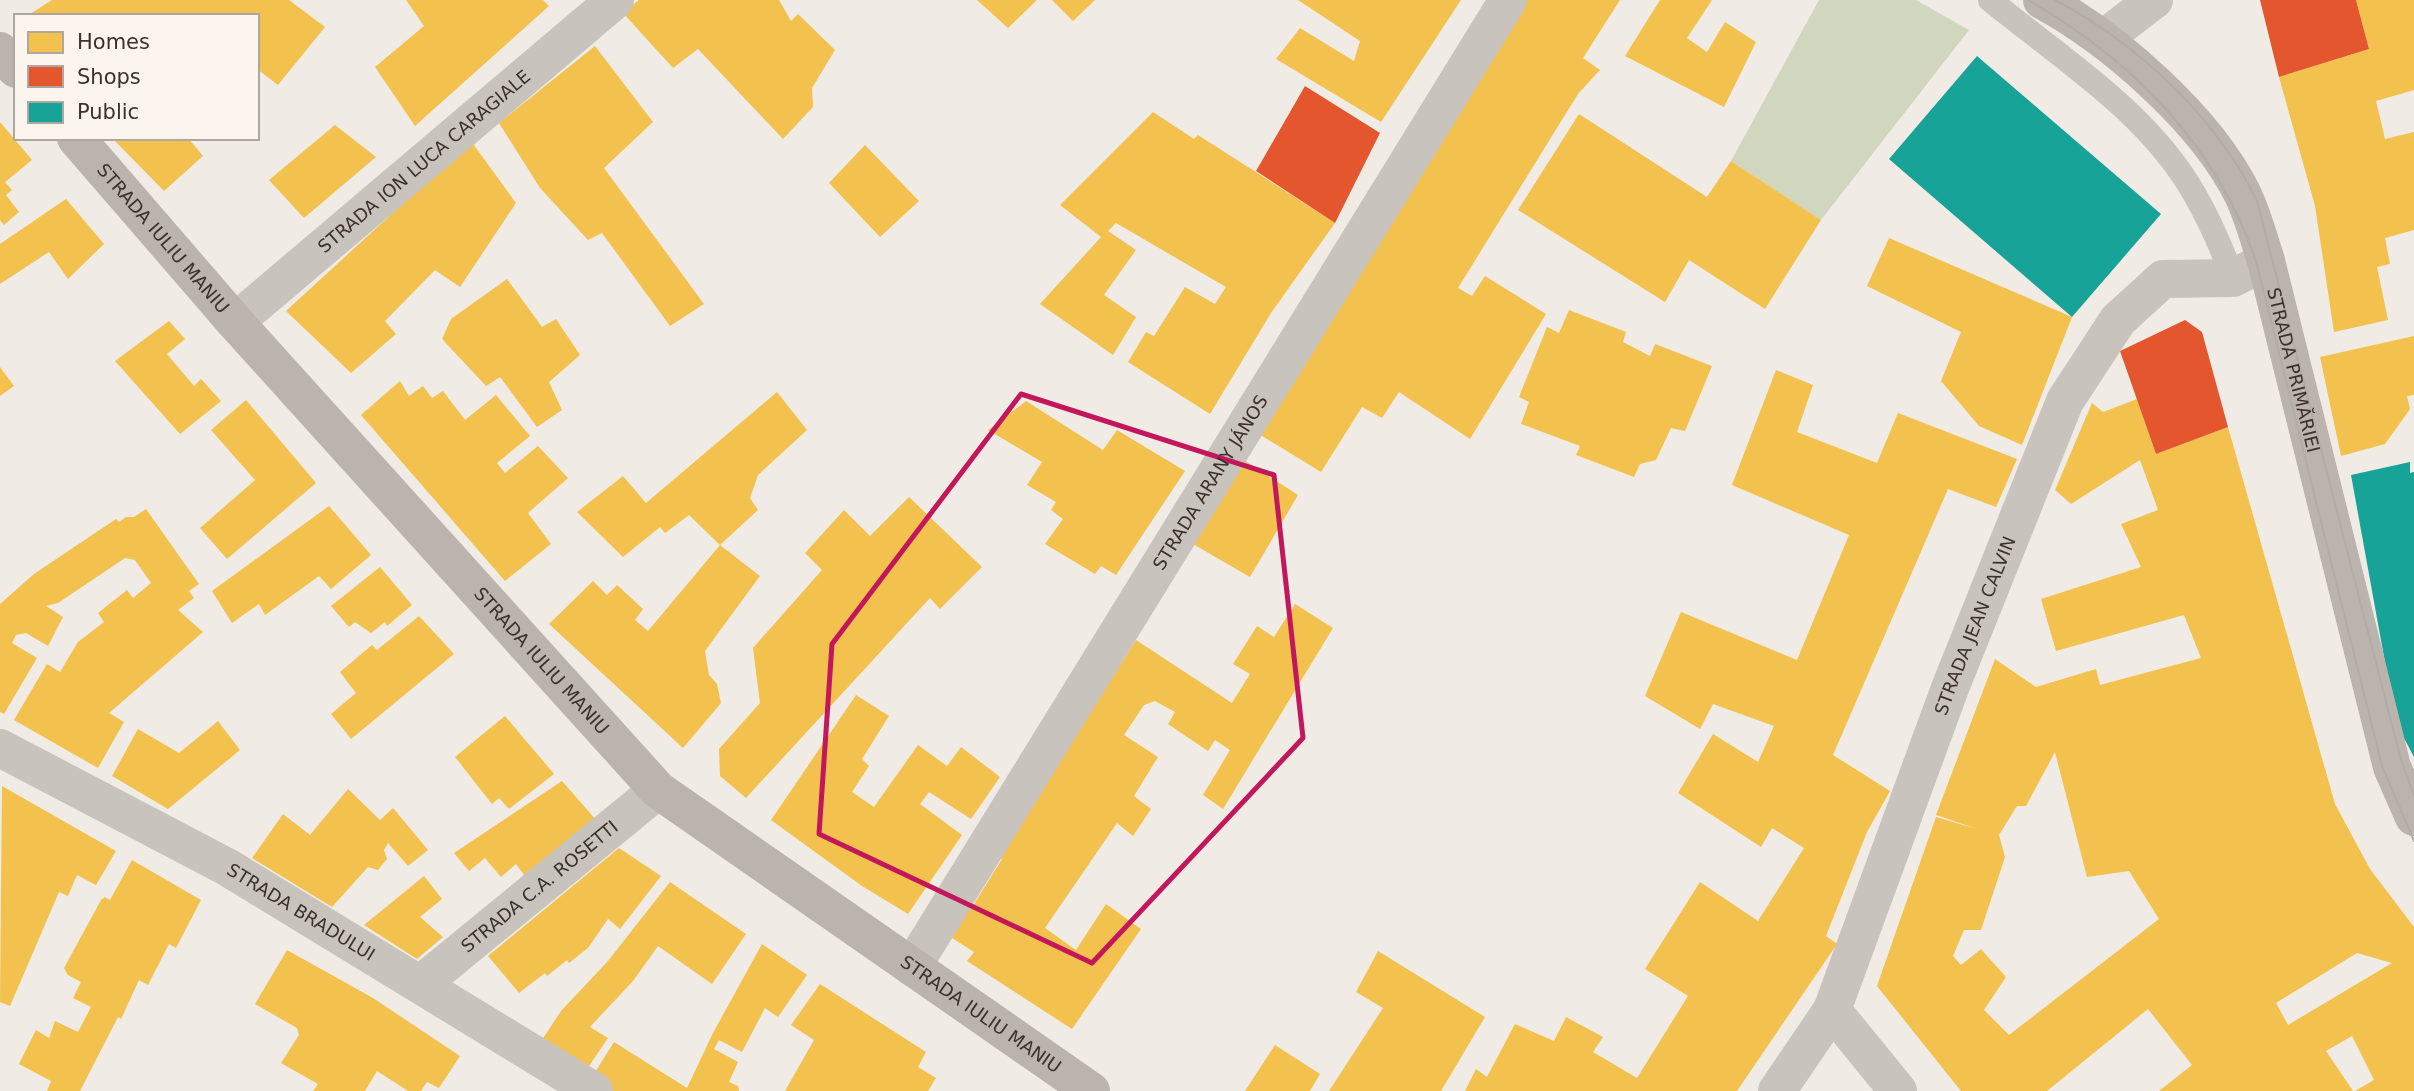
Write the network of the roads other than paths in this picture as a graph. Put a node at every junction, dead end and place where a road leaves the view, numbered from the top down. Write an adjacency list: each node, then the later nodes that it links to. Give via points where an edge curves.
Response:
1 (615, 0): 11 (street, STRADA ION LUCA CARAGIALE)
2 (1508, 0): 15 (street, STRADA ARANY JÁNOS)
3 (1990, 0): 10 (lane, via 2147,130)
4 (2042, 0): 6 (street, STRADA PRIMĂRIEI)
5 (2154, 0): 6 (street)
6 (2103, 39): 10 (street, STRADA PRIMĂRIEI, via 2186,116 2243,195)
7 (0, 51): 8 (street)
8 (14, 67)
9 (78, 140): 11 (street, STRADA IULIU MANIU)
10 (2249, 269): 14 (street, STRADA PRIMĂRIEI, via 2392,767); 17 (street, STRADA JEAN CALVIN, via 2163,279 2118,320 2065,401 1950,688)
11 (235, 322): 13 (street, STRADA IULIU MANIU)
12 (0, 748): 16 (street, STRADA BRADULUI, via 227,867)
13 (658, 790): 15 (street, STRADA IULIU MANIU); 16 (street, STRADA C.A. ROSETTI)
14 (2414, 817)
15 (912, 967): 19 (street, STRADA IULIU MANIU)
16 (422, 984): 18 (street, STRADA BRADULUI)
17 (1832, 1010): 20 (street, STRADA JEAN CALVIN); 21 (street)
18 (594, 1091)
19 (1091, 1091)
20 (1777, 1091)
21 (1898, 1091)

